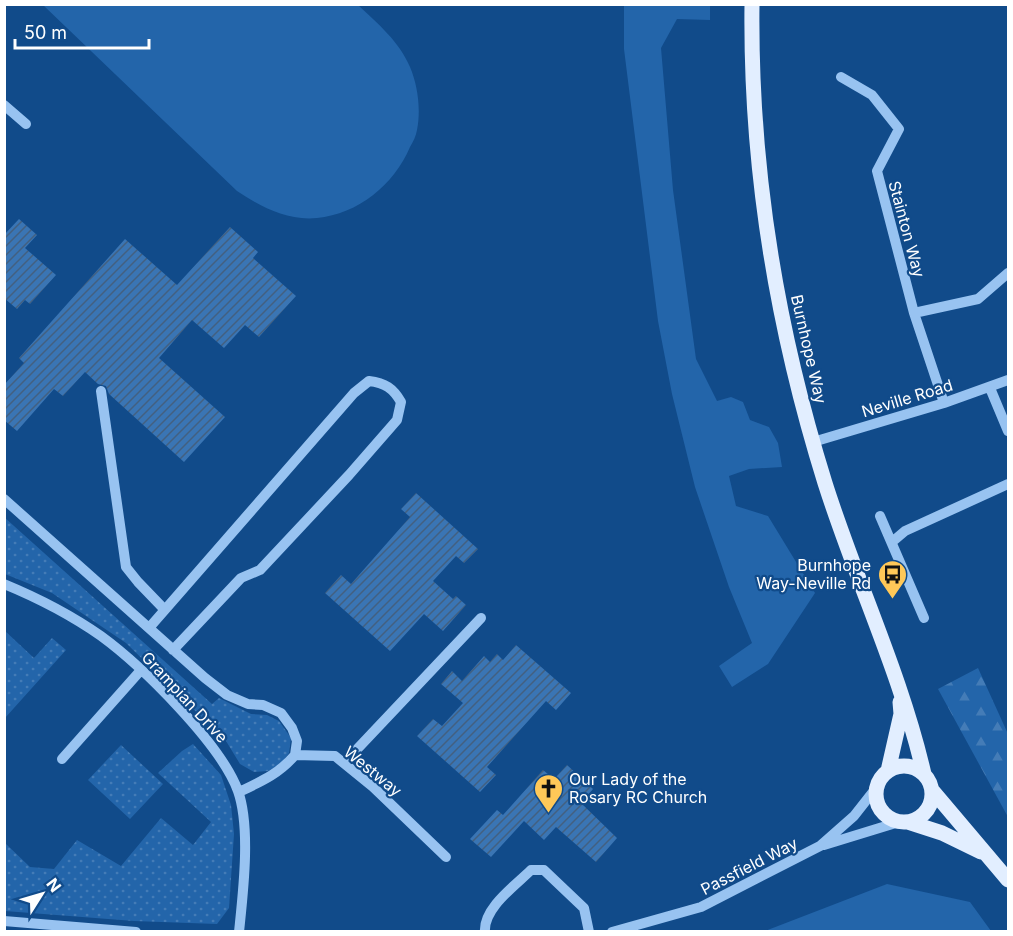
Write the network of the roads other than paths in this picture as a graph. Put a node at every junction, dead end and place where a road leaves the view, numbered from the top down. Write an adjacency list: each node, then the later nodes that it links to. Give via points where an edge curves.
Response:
1 (752, 4): 12 (main road, Burnhope Way, via 753,93 762,194 776,287)
2 (841, 77): 6 (street, Stainton Way, via 872,95 899,129 877,171)
3 (4, 105): 4 (street)
4 (26, 124)
5 (1008, 273): 6 (street, via 978,299)
6 (914, 313): 10 (street, Stainton Way)
7 (1008, 380): 8 (street, Neville Road)
8 (990, 388): 10 (street, Neville Road); 11 (street)
9 (101, 391): 18 (street, via 126,567)
10 (944, 403): 12 (street, Neville Road)
11 (1008, 431)
12 (813, 442): 24 (main road, Burnhope Way)
13 (1008, 484): 16 (street, via 905,531)
14 (4, 499): 21 (street)
15 (880, 516): 16 (street)
16 (892, 542): 20 (street)
17 (4, 585): 23 (street, Grampian Drive, via 55,608 101,636)
18 (164, 609): 21 (street); 22 (street, via 354,393 369,381 382,382 394,391 401,402 397,420 260,570 241,578)
19 (481, 618): 27 (street)
20 (924, 618)
21 (148, 628): 22 (street)
22 (173, 650): 25 (street, via 227,695 281,713 297,741)
23 (141, 670): 26 (street); 32 (street, Grampian Drive, via 215,749)
24 (899, 688): 28 (main road, Burnhope Way, via 902,714); 29 (main road, Burnhope Way)
25 (295, 755): 27 (street, Westway, via 335,756); 32 (street, via 273,776)
26 (63, 759)
27 (344, 763): 36 (street, Westway)
28 (888, 771): 29 (main road, via 902,766); 30 (main road)
29 (924, 774): 31 (main road)
30 (876, 788): 33 (main road, via 879,806 891,819); 34 (street, Passfield Way, via 854,816)
31 (932, 790): 33 (main road, via 924,814); 35 (main road)
32 (239, 792): 40 (street, Grampian Drive, via 246,825)
33 (904, 822): 34 (street); 35 (main road, via 942,833)
34 (820, 846): 43 (street, Passfield Way, via 700,907)
35 (986, 854): 37 (main road)
36 (446, 857)
37 (1008, 880)
38 (4, 921): 39 (street)
39 (136, 932)
40 (238, 932)
41 (485, 932): 42 (street, via 493,908 531,870 544,870 584,908)
42 (589, 932)
43 (612, 932)

